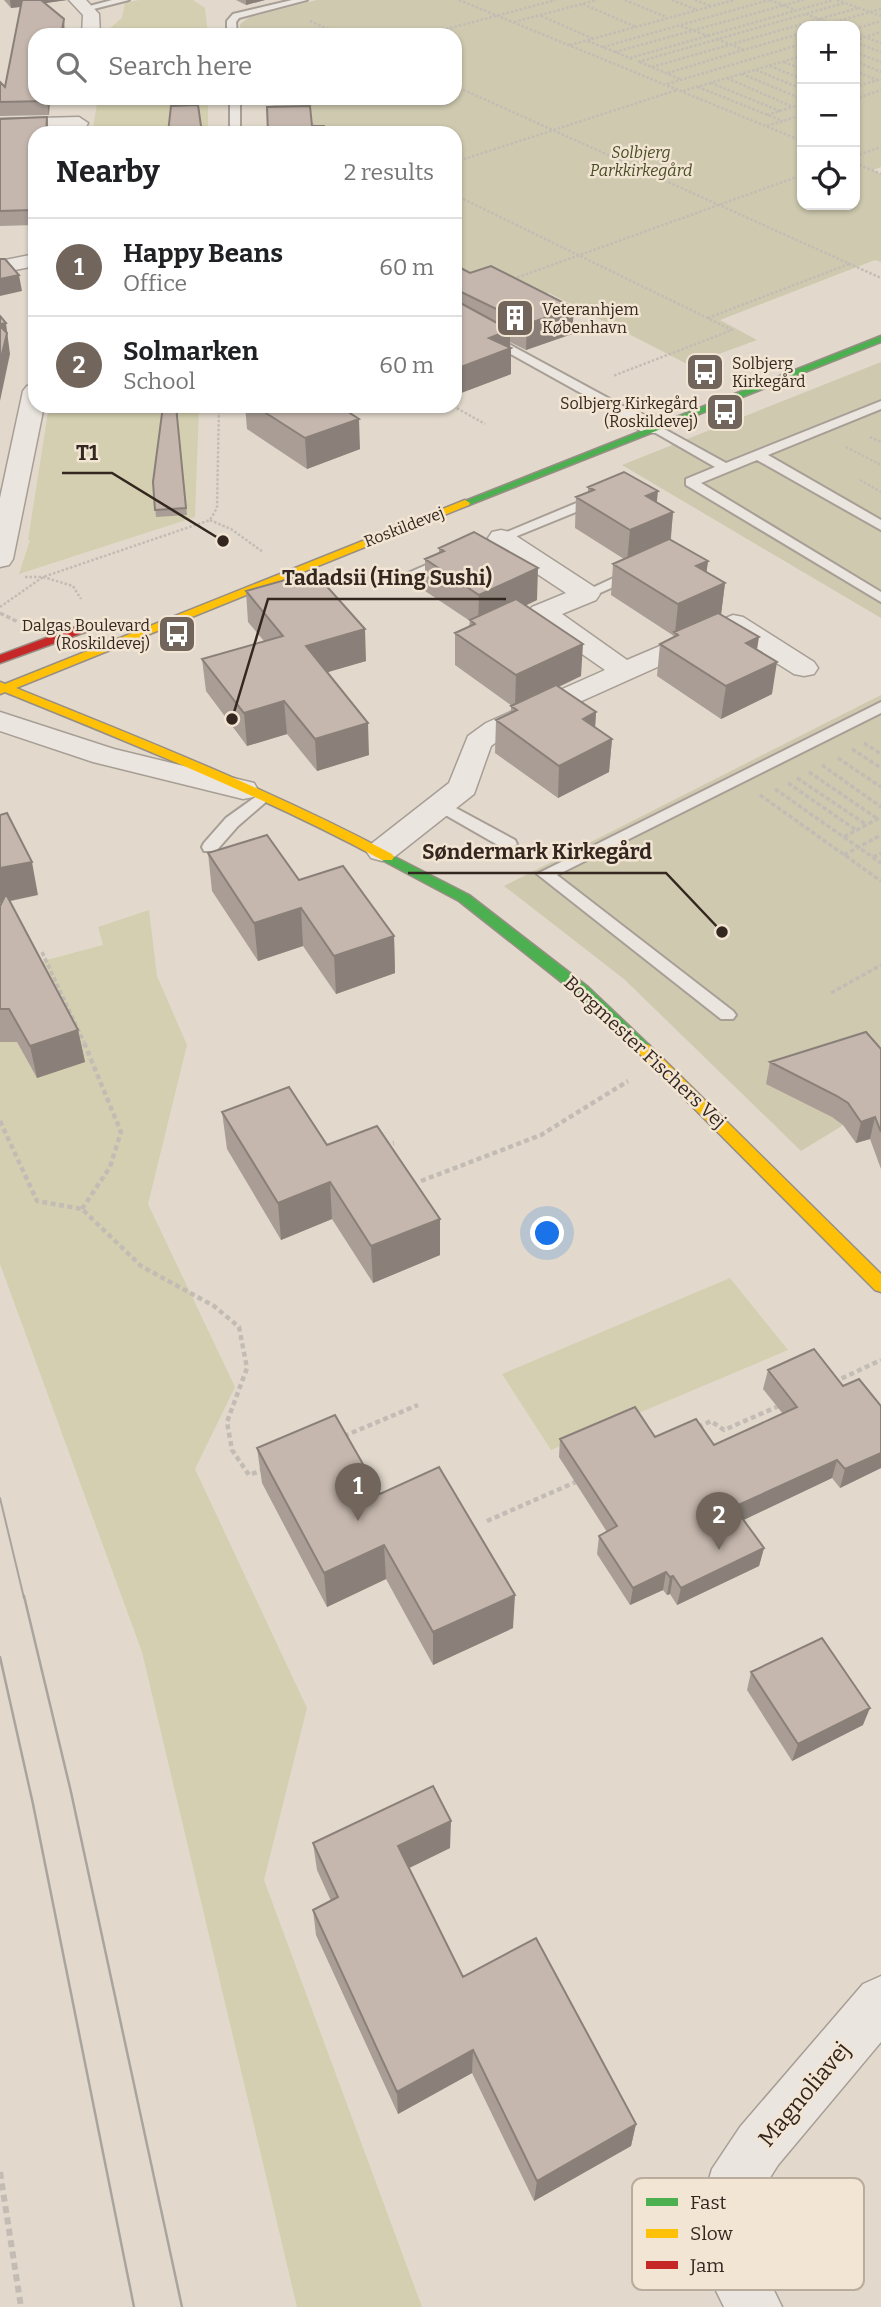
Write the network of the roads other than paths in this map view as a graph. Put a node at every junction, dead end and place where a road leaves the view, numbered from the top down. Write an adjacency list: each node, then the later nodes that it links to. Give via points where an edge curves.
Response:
1 (125, 0): 3 (lane)
2 (303, 0): 5 (lane, via 236,16)
3 (81, 4): 4 (street)
4 (92, 28)
5 (232, 28)
6 (82, 105): 10 (street)
7 (235, 105): 11 (lane)
8 (0, 125): 9 (street)
9 (28, 126)
10 (79, 126)
11 (234, 126)
12 (28, 261): 13 (street)
13 (0, 267)
14 (462, 322): 19 (lane, via 583,388)
15 (881, 340): 18 (street, Roskildevej)
16 (881, 405): 20 (lane)
17 (30, 413): 25 (street)
18 (653, 417): 19 (street); 21 (lane); 34 (street, Roskildevej)
19 (617, 419)
20 (758, 455): 21 (lane); 23 (lane)
21 (726, 468): 29 (lane, via 691,482)
22 (606, 495): 24 (lane)
23 (881, 526)
24 (481, 546): 27 (lane); 28 (street)
25 (0, 559)
26 (649, 566): 28 (lane)
27 (408, 576)
28 (586, 594): 33 (street, via 542,613)
29 (881, 598)
30 (105, 619): 31 (street)
31 (0, 659)
32 (804, 668): 33 (street, via 733,623)
33 (625, 671): 38 (street, via 496,729 478,742 463,787)
34 (1, 689): 37 (street, Borgmester Fischers Vej, via 145,744)
35 (881, 707): 42 (lane, via 545,874)
36 (0, 721): 37 (street, Borgmester Fischers Vej, via 104,756)
37 (252, 794): 40 (lane); 41 (street, Borgmester Fischers Vej)
38 (442, 805): 39 (lane); 41 (street)
39 (509, 844)
40 (210, 848)
41 (382, 851): 43 (street, Borgmester Fischers Vej, via 464,898 538,953 658,1062)
42 (727, 1014)
43 (881, 1285)
44 (881, 2002): 45 (street, Magnoliavej)
45 (738, 2178)
46 (745, 2290): 47 (street, Magnoliavej)
47 (754, 2307)

